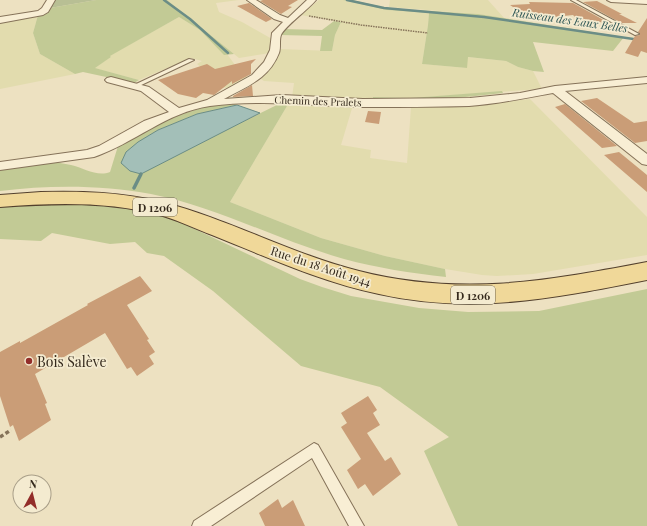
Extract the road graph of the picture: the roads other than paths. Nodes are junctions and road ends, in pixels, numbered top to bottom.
1 (51, 0) edge
2 (250, 0) edge
3 (312, 0) edge
4 (573, 0) edge
5 (611, 0) edge
6 (647, 2) edge
7 (293, 18) junction
8 (0, 20) edge
9 (637, 34) dead end
10 (192, 60) dead end
11 (111, 80) dead end
12 (647, 80) edge
13 (135, 86) junction
14 (555, 89) junction
15 (208, 103) junction
16 (177, 112) junction
17 (647, 161) edge
18 (0, 166) edge
19 (0, 200) edge
20 (647, 271) edge
21 (199, 526) edge
22 (357, 526) edge

1 - 8 street
2 - 7 street
3 - 7 street
4 - 9 lane
5 - 6 street
7 - 15 street
10 - 13 lane
11 - 13 street
12 - 14 street, Chemin des Pralets
13 - 16 street
14 - 15 street, Chemin des Pralets
14 - 17 street
15 - 16 street, Chemin des Pralets
16 - 18 street, Chemin des Pralets
19 - 20 main road, Rue du 18 Août 1944 / D 1206
21 - 22 lane

